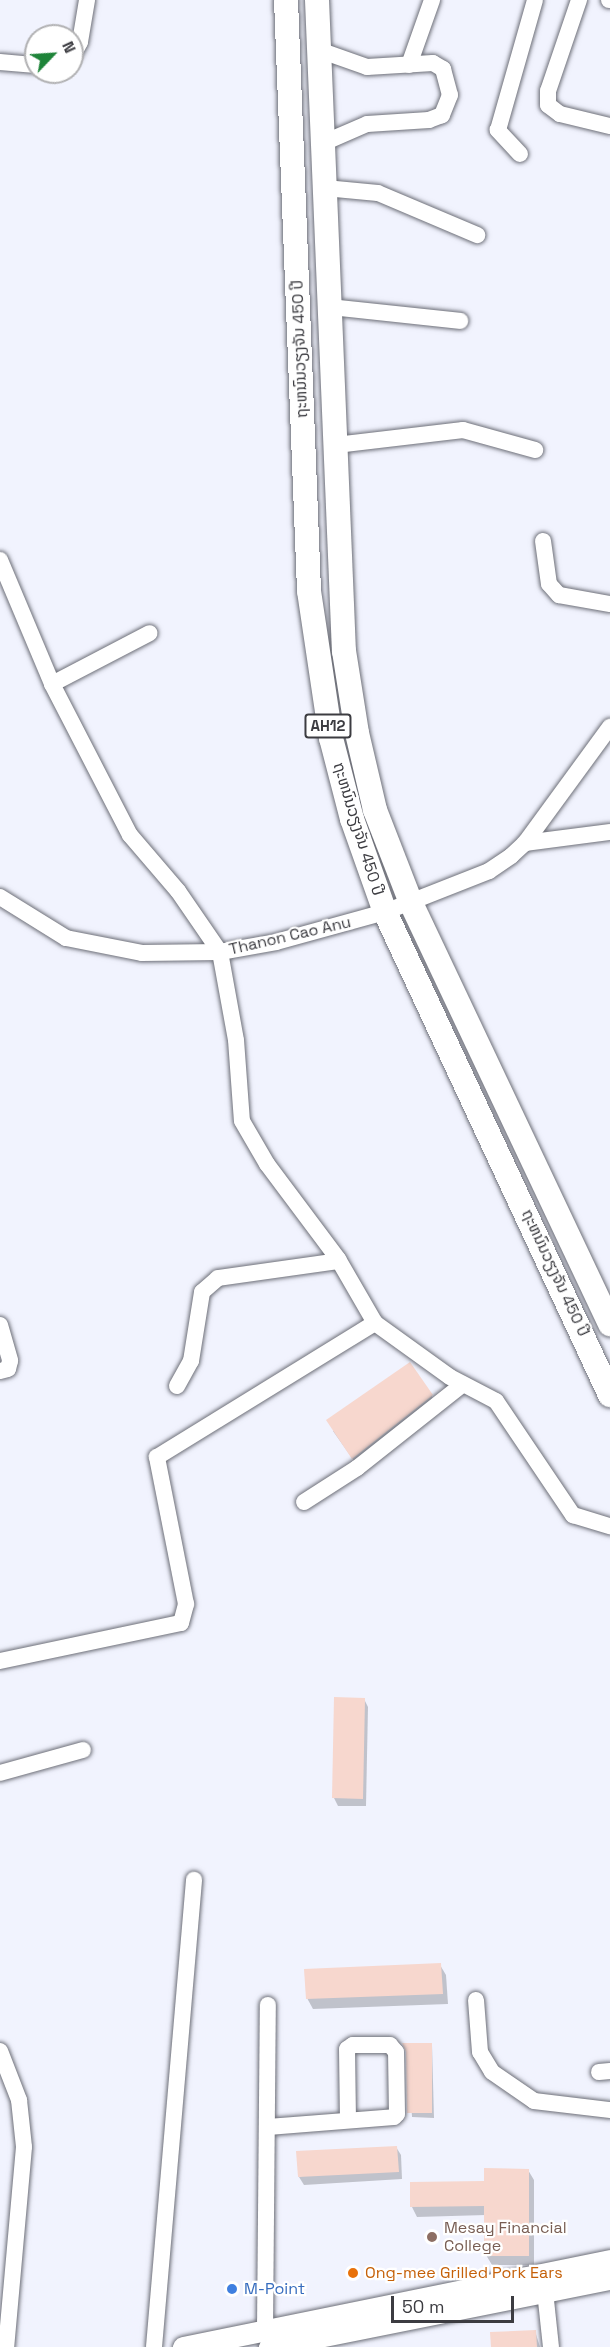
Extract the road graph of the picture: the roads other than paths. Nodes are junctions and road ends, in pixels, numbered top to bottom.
1 (87, 0) edge
2 (286, 0) edge
3 (317, 0) edge
4 (432, 0) edge
5 (535, 0) edge
6 (579, 0) edge
7 (83, 24) edge
8 (319, 50) junction
9 (0, 62) edge
10 (24, 64) edge
11 (409, 65) junction
12 (610, 126) edge
13 (323, 143) junction
14 (520, 154) dead end
15 (325, 188) junction
16 (477, 235) dead end
17 (330, 307) junction
18 (460, 321) dead end
19 (336, 445) junction
20 (535, 450) dead end
21 (543, 541) dead end
22 (0, 560) edge
23 (610, 604) edge
24 (150, 633) dead end
25 (51, 684) junction
26 (610, 726) edge
27 (610, 832) edge
28 (525, 843) junction
29 (0, 897) edge
30 (411, 903) junction
31 (385, 912) junction
32 (220, 952) junction
33 (339, 1261) junction
34 (375, 1323) junction
35 (610, 1324) edge
36 (0, 1325) edge
37 (0, 1371) edge
38 (463, 1384) junction
39 (177, 1386) dead end
40 (610, 1395) edge
41 (304, 1502) dead end
42 (610, 1526) edge
43 (0, 1661) edge
44 (83, 1750) dead end
45 (0, 1773) edge
46 (194, 1880) dead end
47 (476, 2000) dead end
48 (268, 2005) dead end
49 (0, 2051) edge
50 (610, 2110) edge
51 (348, 2120) junction
52 (268, 2127) junction
53 (610, 2260) edge
54 (610, 2279) edge
55 (545, 2291) junction
56 (267, 2338) edge
57 (349, 2339) edge
58 (6, 2347) edge
59 (154, 2347) edge
60 (183, 2347) edge
61 (551, 2347) edge

1 - 7 street
2 - 31 highway, ຖະຫນົນວຽງຈັນ 450 ປີ / AH12
3 - 8 highway, ຖະຫນົນວຽງຈັນ 450 ປີ / AH12
4 - 11 street
5 - 14 street
6 - 12 street
8 - 11 street
8 - 13 highway, ຖະຫນົນວຽງຈັນ 450 ປີ / AH12
9 - 10 street
11 - 13 street
13 - 15 highway, ຖະຫນົນວຽງຈັນ 450 ປີ / AH12
15 - 16 street
15 - 17 highway, ຖະຫນົນວຽງຈັນ 450 ປີ / AH12
17 - 18 street
17 - 19 highway, ຖະຫນົນວຽງຈັນ 450 ປີ / AH12
19 - 20 street
19 - 30 highway, ຖະຫນົນວຽງຈັນ 450 ປີ / AH12
21 - 23 street
22 - 25 street
24 - 25 street
25 - 32 street
26 - 28 street
27 - 28 street
28 - 30 street, Thanon Cao Anu
29 - 32 street, Thanon Cao Anu
30 - 31 street, Thanon Cao Anu
30 - 35 highway, ຖະຫນົນວຽງຈັນ 450 ປີ / AH12
31 - 32 street, Thanon Cao Anu
31 - 40 highway, ຖະຫນົນວຽງຈັນ 450 ປີ / AH12
32 - 33 street
33 - 34 street
33 - 39 street
34 - 38 street
34 - 43 street
36 - 37 street
38 - 41 street
38 - 42 street
44 - 45 street
46 - 59 street
47 - 50 street
48 - 52 street
49 - 58 street
51 - 51 street
51 - 52 street
52 - 56 street
53 - 56 main road
54 - 55 main road
55 - 57 main road
55 - 61 street
56 - 57 main road
56 - 60 main road

